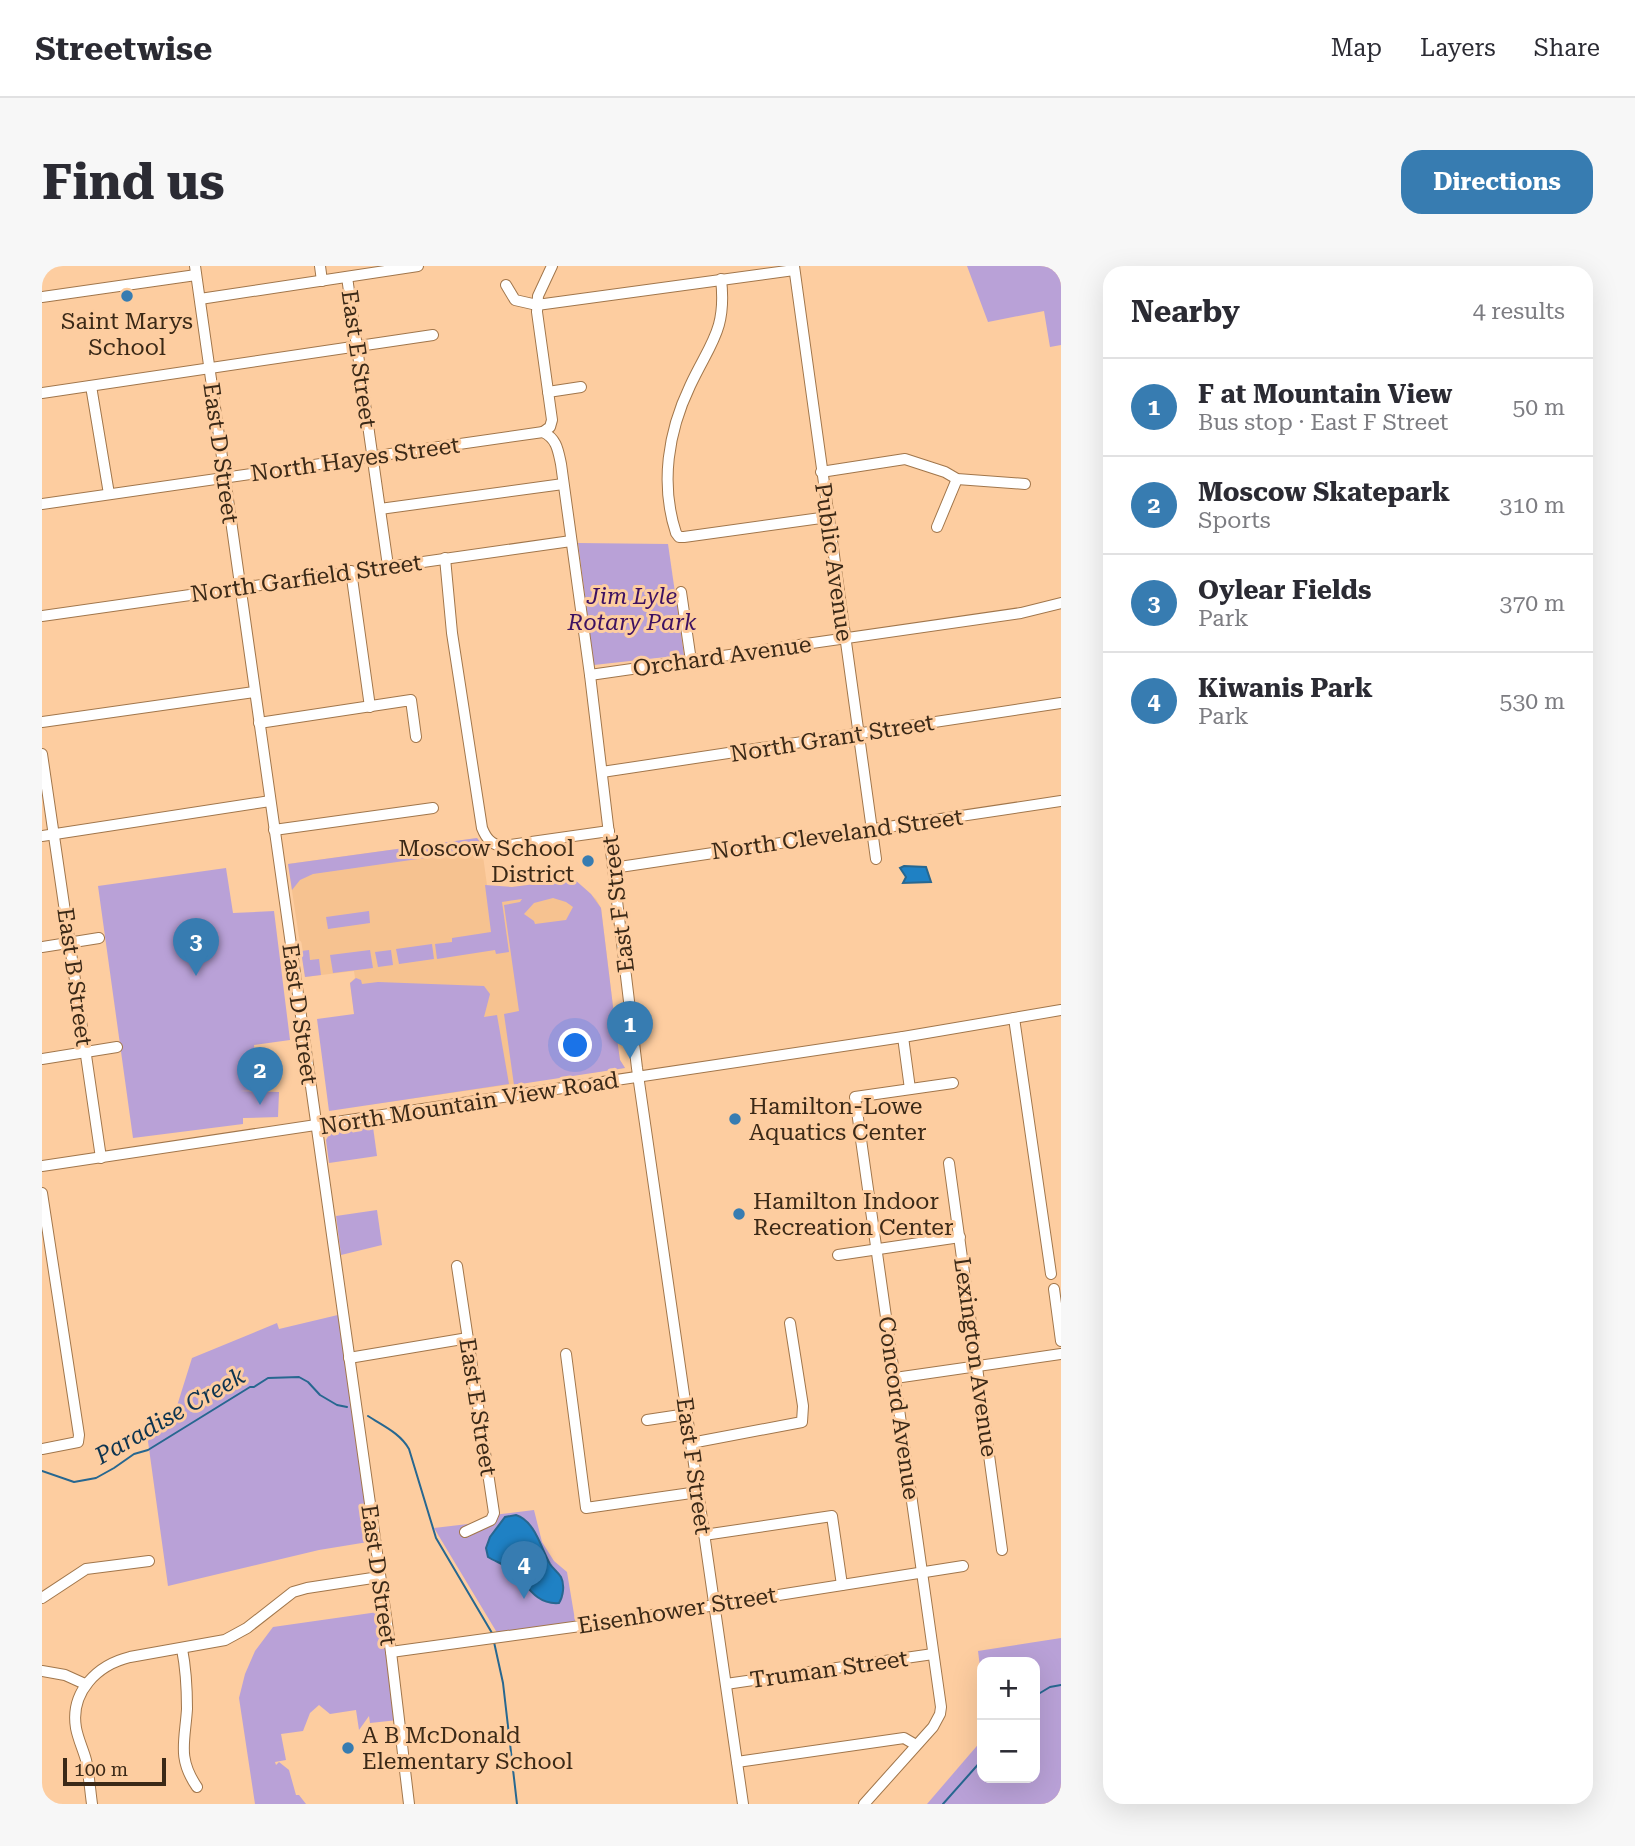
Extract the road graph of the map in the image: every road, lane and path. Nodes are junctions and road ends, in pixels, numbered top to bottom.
1 (320, 266) edge
2 (418, 266) edge
3 (552, 266) edge
4 (794, 268) edge
5 (195, 270) edge
6 (347, 277) junction
7 (721, 279) junction
8 (322, 281) junction
9 (506, 285) dead end
10 (42, 297) edge
11 (200, 299) junction
12 (537, 304) junction
13 (432, 335) dead end
14 (358, 346) junction
15 (209, 368) junction
16 (92, 386) junction
17 (581, 387) dead end
18 (42, 393) edge
19 (548, 393) junction
20 (543, 432) junction
21 (372, 456) junction
22 (821, 472) junction
23 (225, 478) junction
24 (957, 479) junction
25 (563, 484) junction
26 (1025, 484) dead end
27 (109, 494) junction
28 (42, 504) edge
29 (380, 509) junction
30 (828, 517) junction
31 (937, 527) dead end
32 (571, 541) junction
33 (445, 558) junction
34 (388, 566) junction
35 (351, 571) junction
36 (240, 586) junction
37 (681, 592) dead end
38 (1061, 603) edge
39 (42, 617) edge
40 (845, 638) junction
41 (691, 661) junction
42 (590, 675) junction
43 (254, 692) junction
44 (1061, 704) edge
45 (370, 707) junction
46 (42, 722) edge
47 (258, 723) junction
48 (859, 734) junction
49 (416, 737) dead end
50 (42, 754) edge
51 (602, 772) junction
52 (270, 801) junction
53 (1061, 801) edge
54 (433, 808) dead end
55 (872, 829) junction
56 (274, 830) junction
57 (609, 831) junction
58 (54, 834) junction
59 (42, 835) edge
60 (876, 859) dead end
61 (613, 868) junction
62 (99, 938) dead end
63 (70, 942) junction
64 (42, 947) edge
65 (1061, 1010) edge
66 (1014, 1018) junction
67 (903, 1037) junction
68 (117, 1047) dead end
69 (86, 1052) junction
70 (42, 1059) edge
71 (639, 1077) junction
72 (953, 1083) dead end
73 (911, 1089) junction
74 (316, 1126) junction
75 (101, 1158) junction
76 (949, 1163) dead end
77 (42, 1166) edge
78 (42, 1193) edge
79 (960, 1237) junction
80 (877, 1250) junction
81 (838, 1255) dead end
82 (457, 1266) dead end
83 (1051, 1274) dead end
84 (1054, 1289) dead end
85 (790, 1322) dead end
86 (468, 1338) junction
87 (1061, 1341) edge
88 (566, 1354) dead end
89 (1061, 1354) edge
90 (349, 1358) junction
91 (976, 1365) junction
92 (895, 1378) junction
93 (687, 1414) junction
94 (648, 1420) dead end
95 (691, 1443) junction
96 (42, 1449) edge
97 (698, 1492) junction
98 (465, 1532) dead end
99 (704, 1535) junction
100 (1002, 1550) dead end
101 (149, 1562) dead end
102 (963, 1566) dead end
103 (922, 1572) junction
104 (379, 1577) junction
105 (842, 1585) junction
106 (42, 1598) edge
107 (714, 1605) junction
108 (183, 1649) junction
109 (391, 1652) junction
110 (933, 1654) junction
111 (42, 1671) edge
112 (85, 1684) junction
113 (726, 1684) junction
114 (916, 1745) junction
115 (737, 1762) junction
116 (197, 1787) dead end
117 (92, 1804) edge
118 (409, 1804) edge
119 (743, 1804) edge
120 (864, 1804) edge

1 - 8 street, East E Street
2 - 6 street
3 - 12 street
4 - 7 street
4 - 22 street, Public Avenue
5 - 10 street
5 - 11 street, East D Street
6 - 8 street
6 - 14 street, East E Street
7 - 12 street
7 - 30 street
8 - 11 street
9 - 12 street
11 - 15 street, East D Street
12 - 19 street
13 - 14 street
14 - 15 street
14 - 21 street, East E Street
15 - 16 street
15 - 23 street, East D Street
16 - 18 street
16 - 27 street
17 - 19 street
19 - 20 street
20 - 21 street, North Hayes Street
20 - 25 street, East F Street
21 - 23 street, North Hayes Street
21 - 29 street, East E Street
22 - 24 street
22 - 30 street, Public Avenue
23 - 27 street, North Hayes Street
23 - 36 street, East D Street
24 - 26 street
24 - 31 street
25 - 29 street
25 - 32 street, East F Street
27 - 28 street, North Hayes Street
29 - 34 street, East E Street
30 - 40 street, Public Avenue
32 - 33 street, North Garfield Street
32 - 42 street, East F Street
33 - 34 street, North Garfield Street
33 - 57 street
34 - 35 street, North Garfield Street
35 - 36 street, North Garfield Street
35 - 45 street
36 - 39 street, North Garfield Street
36 - 43 street, East D Street
37 - 41 street
38 - 40 street, Orchard Avenue
40 - 41 street, Orchard Avenue
40 - 48 street, Public Avenue
41 - 42 street, Orchard Avenue
42 - 51 street, East F Street
43 - 46 street
43 - 47 street, East D Street
44 - 48 street, North Grant Street
45 - 47 street
45 - 49 street
47 - 52 street, East D Street
48 - 51 street, North Grant Street
48 - 55 street, Public Avenue
50 - 58 street, East B Street
51 - 57 street, East F Street
52 - 56 street, East D Street
52 - 58 street
53 - 55 street, North Cleveland Street
54 - 56 street
55 - 60 street, Public Avenue
55 - 61 street, North Cleveland Street
56 - 74 street, East D Street
57 - 61 street, East F Street
58 - 59 street
58 - 63 street, East B Street
61 - 71 street, East F Street
62 - 63 street
63 - 64 street
63 - 69 street, East B Street
65 - 66 street, North Mountain View Road
66 - 67 street, North Mountain View Road
66 - 83 street
67 - 71 street, North Mountain View Road
67 - 73 street
68 - 69 street
69 - 70 street
69 - 75 street, East B Street
71 - 74 street, North Mountain View Road
71 - 93 street, East F Street
72 - 73 street
73 - 80 street, Concord Avenue
74 - 75 street, North Mountain View Road
74 - 90 street, East D Street
75 - 77 street, North Mountain View Road
76 - 79 street, Lexington Avenue
78 - 96 street
79 - 80 street
79 - 91 street, Lexington Avenue
80 - 81 street
80 - 92 street, Concord Avenue
82 - 86 street, East E Street
84 - 87 street
85 - 95 street
86 - 90 street
86 - 98 street, East E Street
88 - 97 street
89 - 91 street
90 - 104 street, East D Street
91 - 92 street
91 - 100 street, Lexington Avenue
92 - 103 street, Concord Avenue
93 - 94 street
93 - 95 street, East F Street
95 - 97 street, East F Street
97 - 99 street, East F Street
99 - 105 street
99 - 107 street, East F Street
101 - 106 street
102 - 103 street, Eisenhower Street
103 - 105 street, Eisenhower Street
103 - 110 street, Concord Avenue
104 - 108 street
104 - 109 street, East D Street
105 - 107 street, Eisenhower Street
107 - 109 street, Eisenhower Street
107 - 113 street, East F Street
108 - 112 street
108 - 116 street
109 - 118 street, East D Street
110 - 113 street, Truman Street
110 - 114 street, Concord Avenue
111 - 112 street
112 - 117 street
113 - 115 street, East F Street
114 - 115 street
114 - 120 street
115 - 119 street, East F Street

